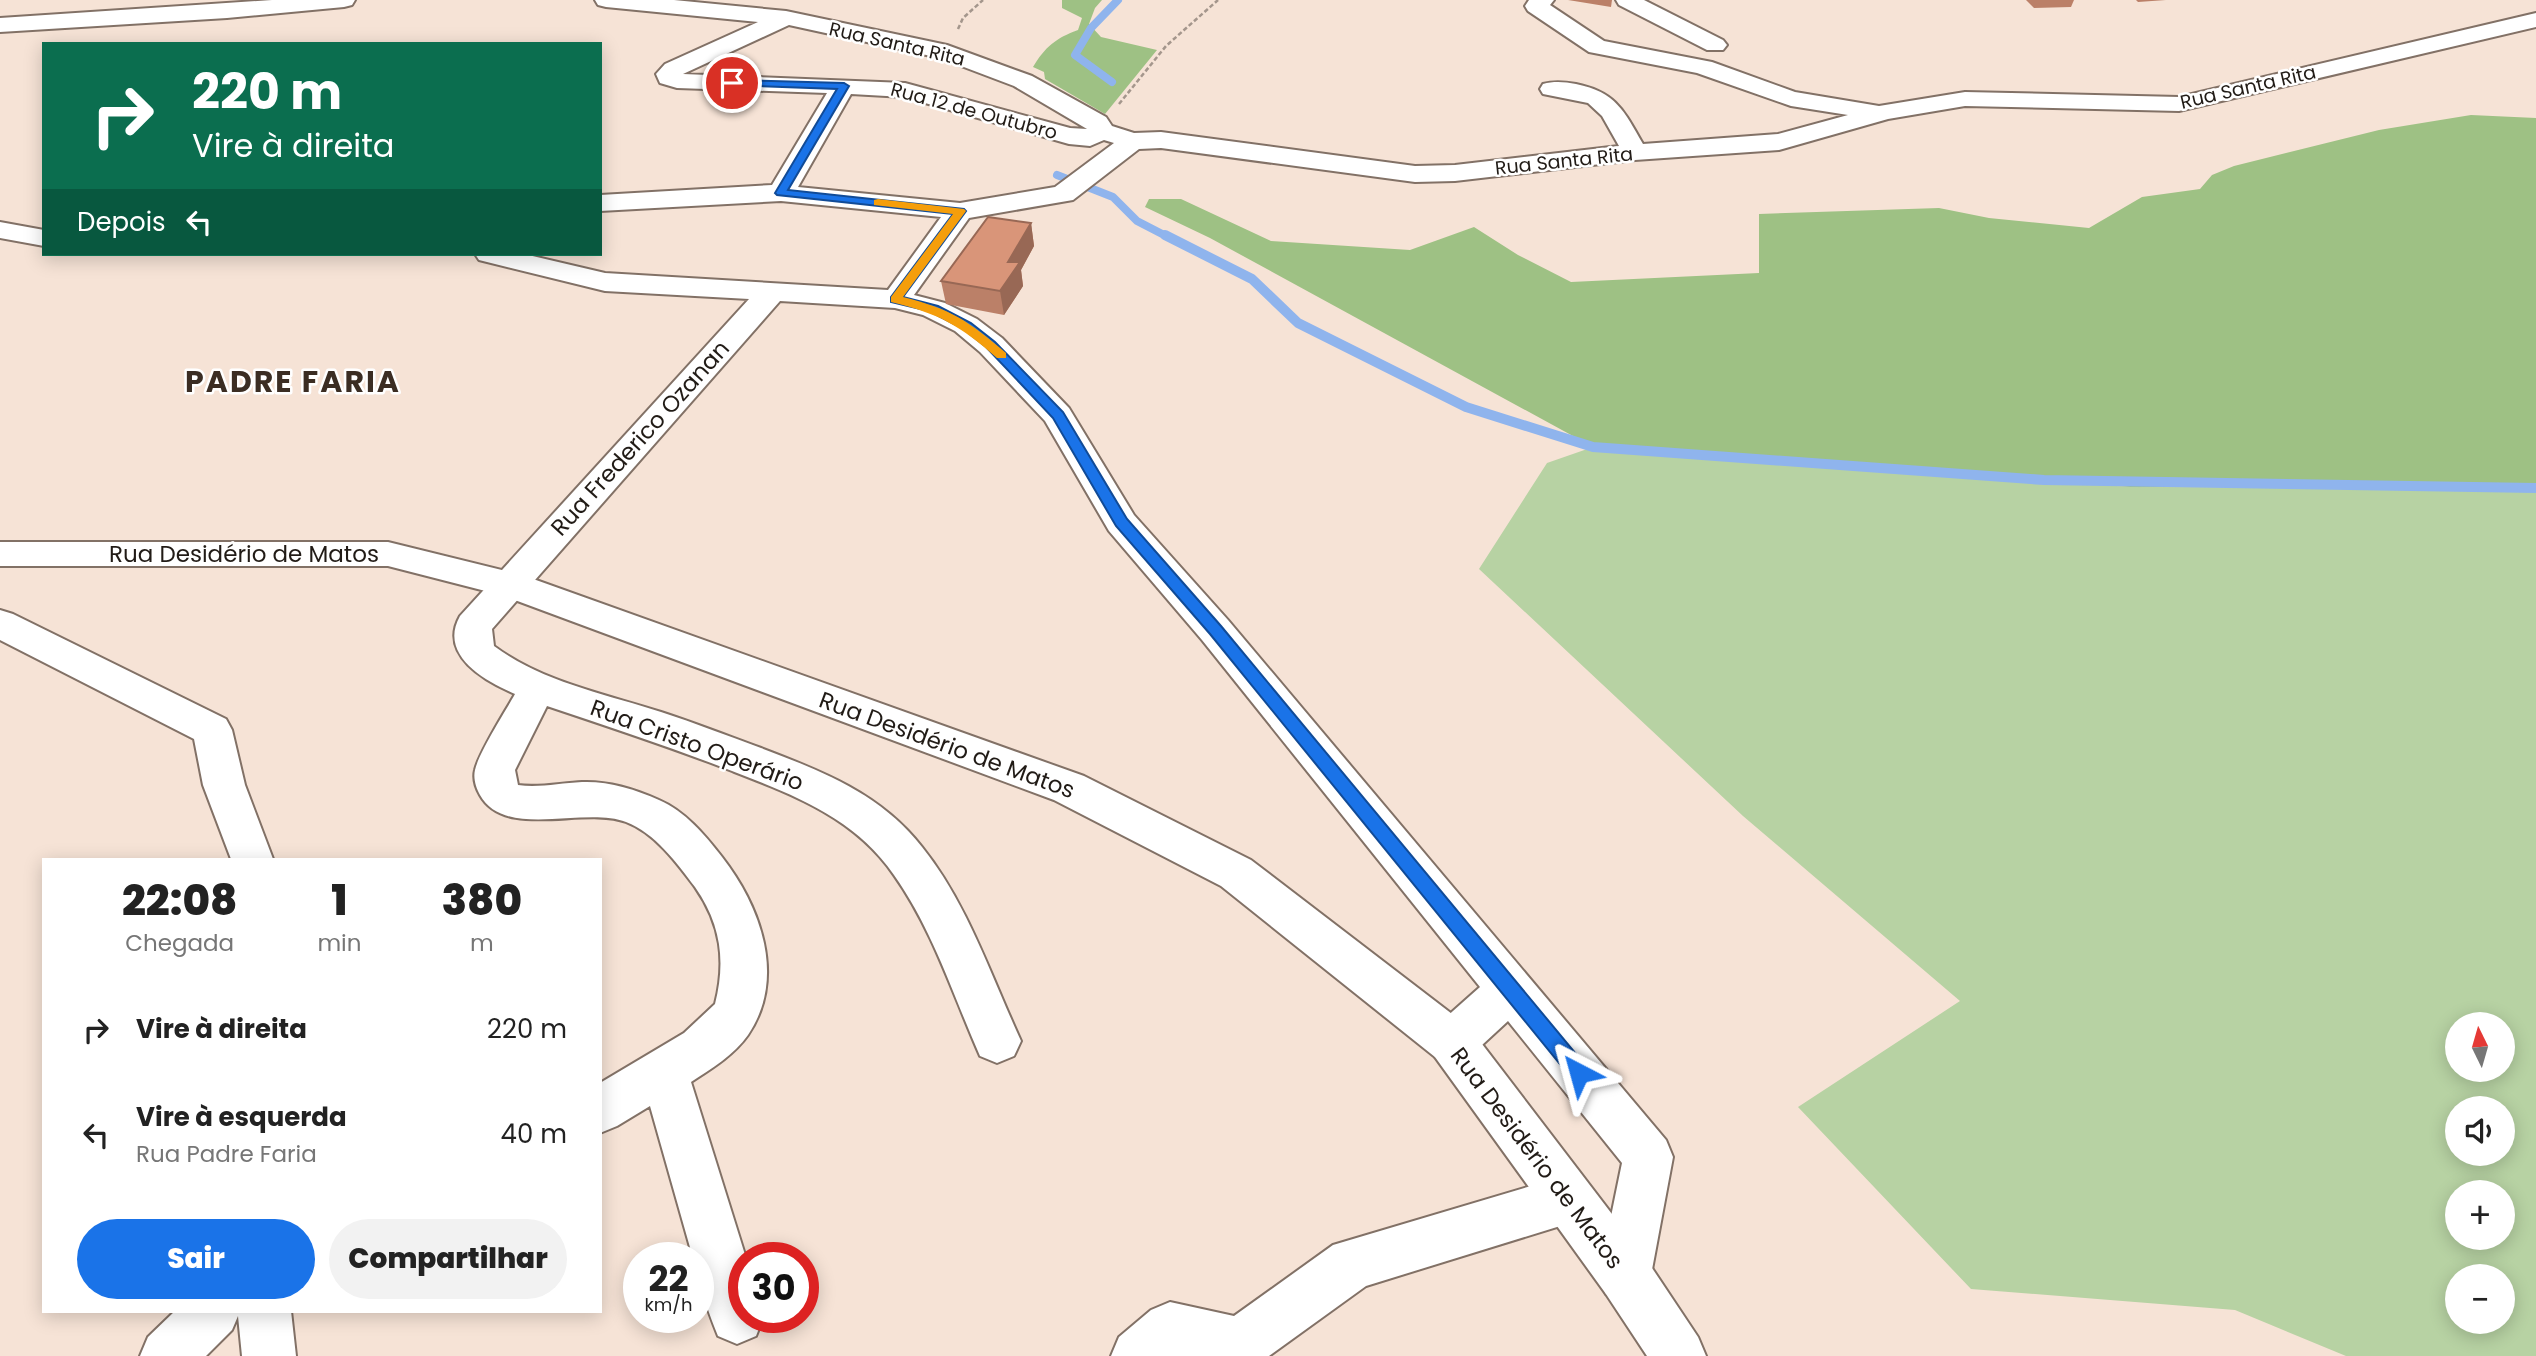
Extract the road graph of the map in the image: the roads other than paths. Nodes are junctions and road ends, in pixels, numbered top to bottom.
1 (344, 0) edge
2 (606, 0) edge
3 (1543, 0) edge
4 (1627, 0) edge
5 (786, 18) junction
6 (2536, 20) edge
7 (0, 25) edge
8 (1714, 45) dead end
9 (844, 86) junction
10 (1552, 89) dead end
11 (1885, 112) junction
12 (1101, 131) junction
13 (1132, 141) junction
14 (1635, 152) junction
15 (780, 193) junction
16 (602, 203) edge
17 (960, 211) junction
18 (0, 230) edge
19 (42, 238) edge
20 (497, 256) edge
21 (772, 292) junction
22 (896, 299) junction
23 (0, 554) edge
24 (509, 584) junction
25 (0, 624) edge
26 (538, 686) junction
27 (252, 858) edge
28 (1511, 988) junction
29 (997, 1041) dead end
30 (1452, 1042) junction
31 (663, 1070) junction
32 (602, 1109) edge
33 (1568, 1200) junction
34 (1625, 1275) junction
35 (728, 1287) edge
36 (211, 1313) edge
37 (264, 1313) edge
38 (167, 1356) edge
39 (269, 1356) edge
40 (1138, 1356) edge
41 (1679, 1356) edge

1 - 7 street
2 - 5 street, Rua Santa Rita
3 - 11 street
4 - 8 street
5 - 9 street, Rua 12 de Outubro
5 - 12 street, Rua Santa Rita
6 - 11 street, Rua Santa Rita
9 - 12 street, Rua 12 de Outubro
9 - 15 street
10 - 14 street
11 - 14 street, Rua Santa Rita
12 - 13 street, Rua Santa Rita
13 - 14 street, Rua Santa Rita
13 - 17 street
15 - 16 street
15 - 17 street
17 - 22 street
18 - 19 street
20 - 21 street
21 - 22 street
21 - 24 street, Rua Frederico Ozanan
22 - 28 street
23 - 24 street, Rua Desidério de Matos
24 - 26 street, Rua Cristo Operário
24 - 30 street, Rua Desidério de Matos
25 - 27 street
26 - 29 street, Rua Cristo Operário
26 - 31 street
28 - 30 street
28 - 34 street
30 - 33 street, Rua Desidério de Matos
31 - 32 street
31 - 35 street
33 - 34 street, Rua Desidério de Matos
33 - 40 street
34 - 41 street, Rua Desidério de Matos
36 - 38 street
37 - 39 street

